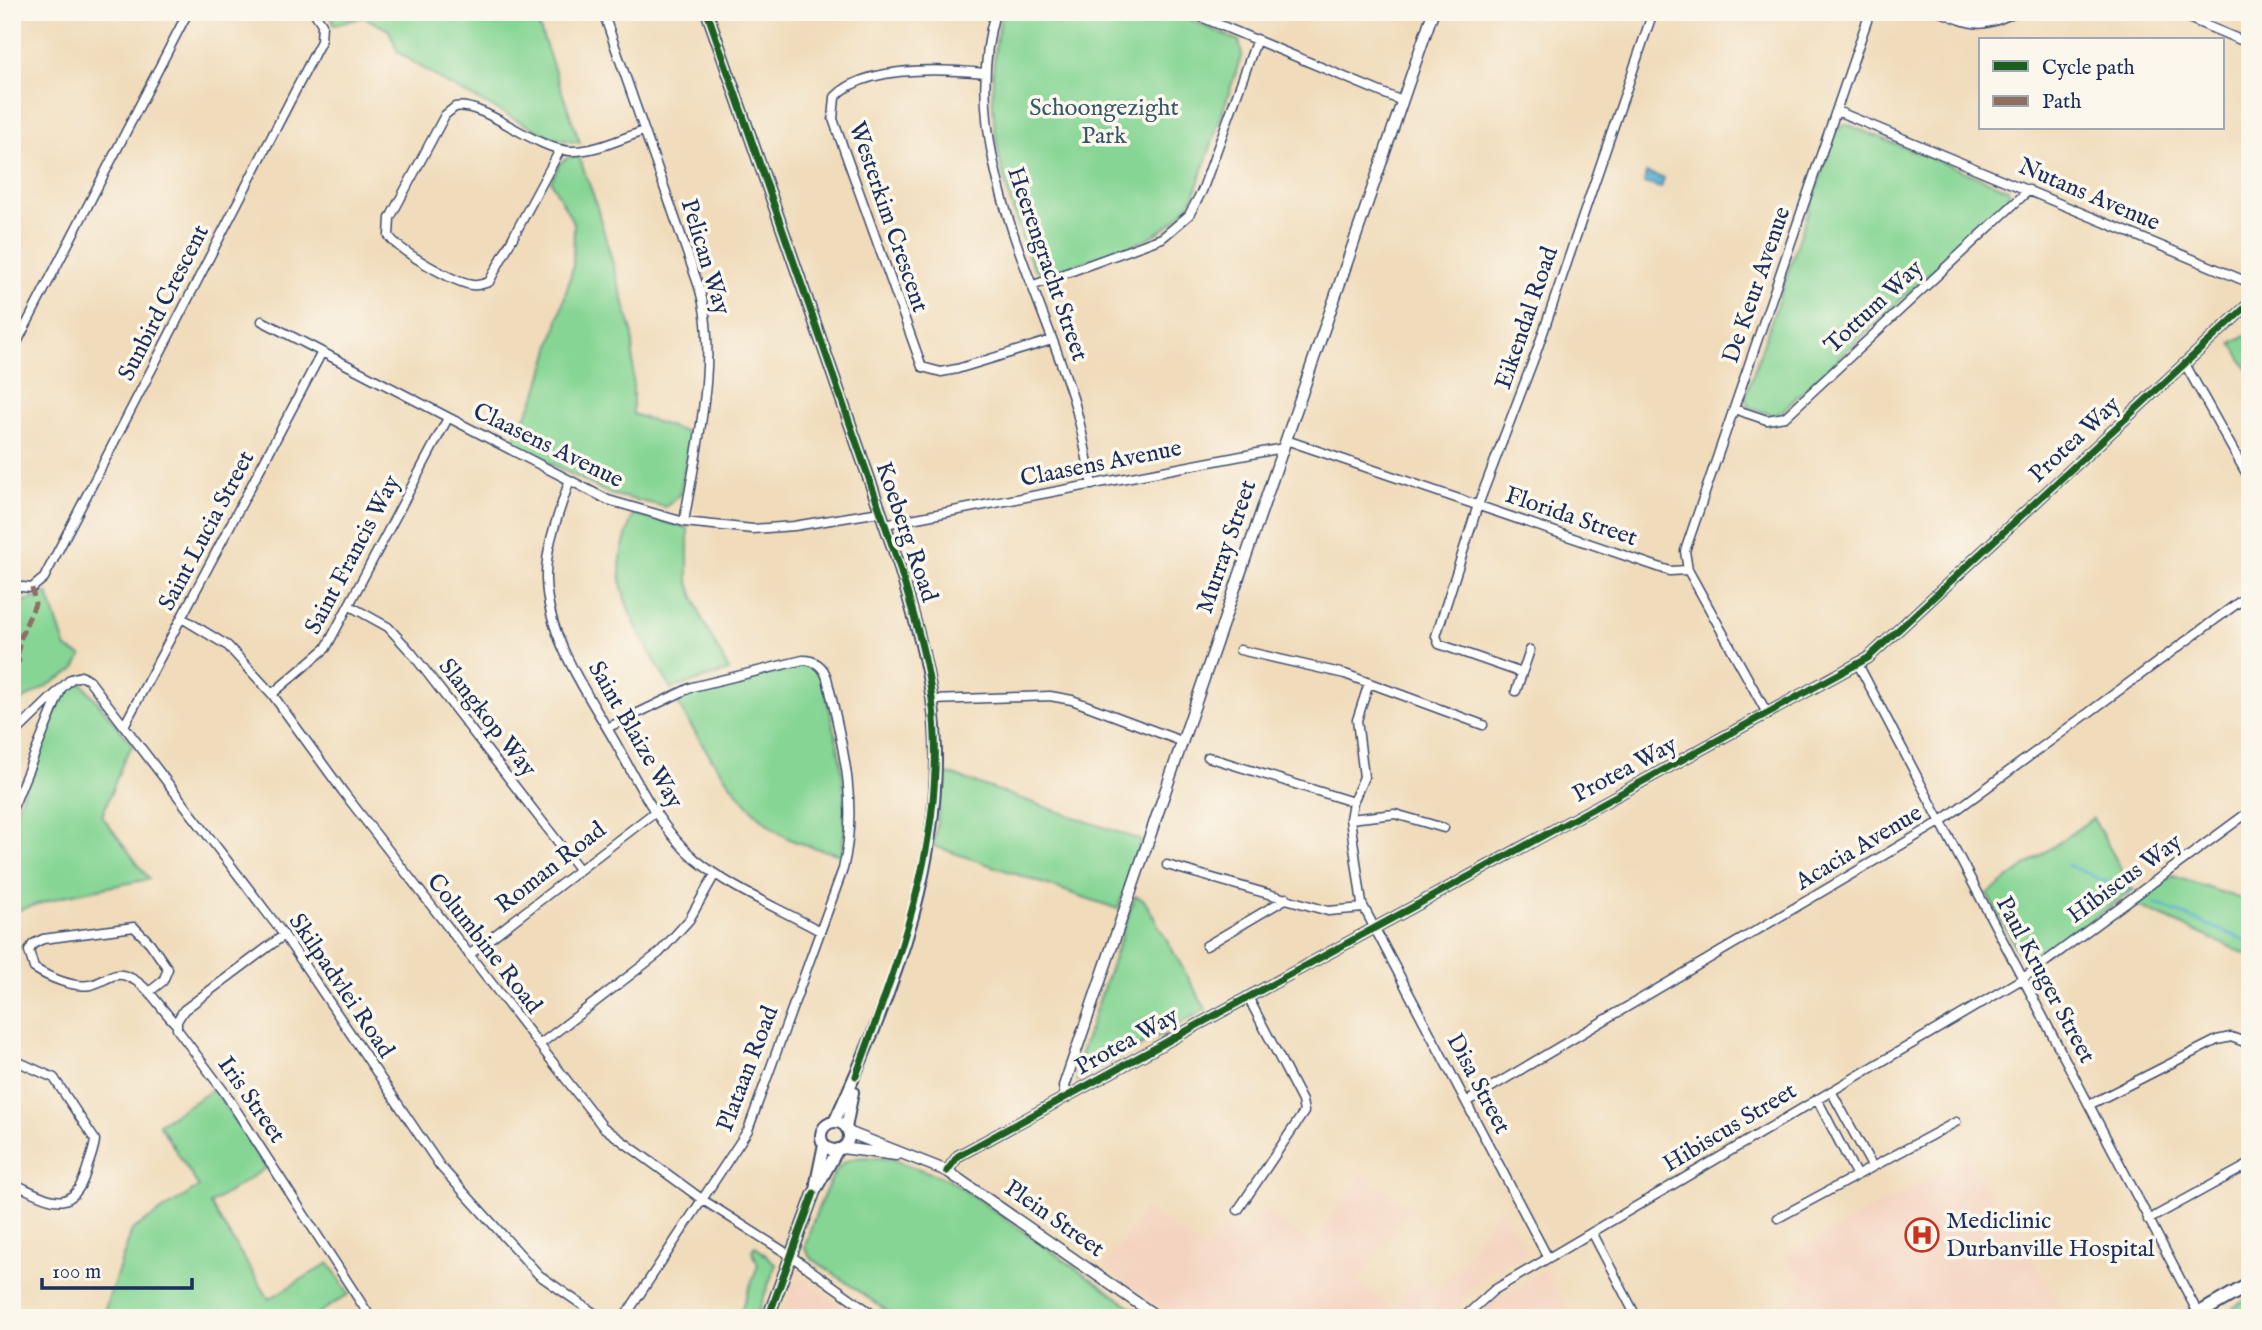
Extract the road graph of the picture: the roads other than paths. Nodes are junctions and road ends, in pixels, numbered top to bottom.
1 (188, 12) edge
2 (314, 12) edge
3 (603, 12) edge
4 (707, 12) edge
5 (995, 12) edge
6 (1189, 12) edge
7 (1433, 12) edge
8 (1653, 12) edge
9 (1870, 12) edge
10 (1941, 12) edge
11 (2015, 12) edge
12 (2174, 12) edge
13 (1257, 39) junction
14 (2250, 44) edge
15 (985, 73) junction
16 (1402, 101) junction
17 (1837, 111) junction
18 (644, 131) junction
19 (560, 150) junction
20 (2029, 190) junction
21 (2250, 283) edge
22 (1034, 285) junction
23 (2250, 303) edge
24 (262, 321) dead end
25 (12, 327) edge
26 (22, 332) junction
27 (1052, 340) junction
28 (12, 352) edge
29 (322, 352) junction
30 (2185, 364) junction
31 (1734, 410) junction
32 (448, 418) junction
33 (1285, 444) junction
34 (2250, 480) edge
35 (569, 482) junction
36 (1092, 485) junction
37 (1478, 505) junction
38 (880, 512) junction
39 (684, 522) junction
40 (885, 524) junction
41 (1688, 570) junction
42 (12, 586) edge
43 (2250, 594) edge
44 (350, 606) junction
45 (183, 618) junction
46 (1240, 650) dead end
47 (1530, 650) dead end
48 (1858, 664) junction
49 (1521, 674) junction
50 (1369, 683) junction
51 (62, 686) junction
52 (1516, 691) dead end
53 (272, 694) junction
54 (932, 700) junction
55 (1768, 715) junction
56 (1483, 725) dead end
57 (124, 726) junction
58 (607, 728) junction
59 (12, 736) edge
60 (1181, 741) junction
61 (1208, 757) dead end
62 (1353, 802) junction
63 (12, 810) edge
64 (656, 811) junction
65 (2250, 811) edge
66 (1350, 819) junction
67 (1940, 822) junction
68 (1444, 828) dead end
69 (1167, 864) dead end
70 (579, 869) junction
71 (715, 874) junction
72 (1287, 898) junction
73 (1364, 908) junction
74 (1375, 928) junction
75 (820, 930) junction
76 (284, 935) junction
77 (1206, 946) dead end
78 (469, 955) junction
79 (2022, 979) junction
80 (149, 992) junction
81 (1248, 997) junction
82 (176, 1024) junction
83 (2250, 1044) edge
84 (539, 1045) junction
85 (12, 1059) edge
86 (856, 1076) junction
87 (1831, 1091) junction
88 (1066, 1097) junction
89 (1816, 1099) junction
90 (1466, 1102) junction
91 (2089, 1105) junction
92 (834, 1122) junction
93 (1956, 1122) dead end
94 (847, 1130) junction
95 (824, 1144) junction
96 (840, 1148) junction
97 (921, 1159) junction
98 (2250, 1164) edge
99 (1872, 1166) junction
100 (947, 1171) junction
101 (1856, 1174) junction
102 (12, 1183) edge
103 (814, 1193) junction
104 (703, 1200) junction
105 (1238, 1210) dead end
106 (1778, 1218) dead end
107 (2148, 1220) junction
108 (1592, 1232) junction
109 (791, 1256) junction
110 (1548, 1258) junction
111 (2250, 1284) edge
112 (12, 1316) edge
113 (2197, 1316) edge
114 (18, 1318) edge
115 (371, 1318) edge
116 (601, 1318) edge
117 (624, 1318) edge
118 (768, 1318) edge
119 (878, 1318) edge
120 (1159, 1318) edge
121 (1463, 1318) edge
122 (1637, 1318) edge

1 - 26 street
2 - 42 street, Sunbird Crescent
3 - 18 street, Pelican Way
4 - 38 main road, Koeberg Road
5 - 15 street, Heerengracht Street
6 - 13 street
7 - 16 street, Murray Street
8 - 37 street, Eikendal Road
9 - 17 street, De Keur Avenue
10 - 11 street
12 - 14 street
13 - 16 street
13 - 22 street
15 - 22 street, Heerengracht Street
15 - 27 street, Westerkim Crescent
16 - 33 street, Murray Street
17 - 20 street, Nutans Avenue
17 - 31 street, De Keur Avenue
18 - 19 street
18 - 39 street, Pelican Way
19 - 19 street
20 - 21 street, Nutans Avenue
20 - 31 street, Tottum Way
22 - 27 street, Heerengracht Street
23 - 30 street, Protea Way
24 - 29 street, Claasens Avenue
25 - 26 street
26 - 28 street
27 - 36 street, Heerengracht Street
29 - 32 street, Claasens Avenue
29 - 45 street, Saint Lucia Street
30 - 34 street
30 - 48 street, Protea Way
31 - 41 street, De Keur Avenue
32 - 35 street, Claasens Avenue
32 - 44 street, Saint Francis Way
33 - 36 street, Claasens Avenue
33 - 37 street, Florida Street
33 - 60 street, Murray Street
35 - 39 street, Claasens Avenue
35 - 58 street, Saint Blaize Way
36 - 40 street, Claasens Avenue
37 - 41 street, Florida Street
37 - 49 street, Eikendal Road
38 - 39 street, Claasens Avenue
38 - 40 main road, Koeberg Road
40 - 54 main road, Koeberg Road
41 - 55 street
43 - 67 street, Acacia Avenue
44 - 53 street, Saint Francis Way
44 - 70 street, Slangkop Way
45 - 53 street, Columbine Road
45 - 57 street, Saint Lucia Street
46 - 50 street
47 - 49 street
48 - 55 street, Protea Way
48 - 67 street, Paul Kruger Street
49 - 52 street
50 - 56 street
50 - 62 street, Disa Street
51 - 57 street, Skilpadvlei Road
51 - 59 street
51 - 63 street
53 - 78 street, Columbine Road
54 - 60 street
54 - 86 main road, Koeberg Road
55 - 74 street, Protea Way
57 - 76 street, Skilpadvlei Road
58 - 64 street, Saint Blaize Way
58 - 75 street, Plataan Road
60 - 88 street, Murray Street
61 - 62 street
62 - 66 street, Disa Street
64 - 70 street, Roman Road
64 - 71 street, Saint Blaize Way
65 - 79 street, Hibiscus Way
66 - 68 street
66 - 73 street, Disa Street
67 - 79 street, Paul Kruger Street
67 - 90 street, Acacia Avenue
69 - 72 street
70 - 78 street, Roman Road
71 - 75 street, Saint Blaize Way
71 - 84 street
72 - 73 street
72 - 77 street
73 - 74 street, Disa Street
74 - 81 street, Protea Way
74 - 90 street, Disa Street
75 - 104 street, Plataan Road
76 - 82 street
76 - 116 street, Skilpadvlei Road
78 - 84 street, Columbine Road
79 - 87 street, Hibiscus Street
79 - 91 street, Paul Kruger Street
80 - 80 street
80 - 82 street, Iris Street
81 - 88 street, Protea Way
81 - 105 street
82 - 115 street, Iris Street
83 - 91 street
84 - 104 street, Columbine Road
85 - 102 street
86 - 92 main road, Koeberg Road
86 - 94 main road, Koeberg Road
87 - 89 street, Hibiscus Street
87 - 99 street
88 - 100 street, Protea Way
89 - 101 street
89 - 108 street, Hibiscus Street
90 - 110 street, Disa Street
91 - 107 street, Paul Kruger Street
92 - 94 main road
92 - 95 main road
93 - 99 street
94 - 96 main road
94 - 97 street, Plein Street
95 - 96 main road
95 - 103 main road
96 - 97 street, Plein Street
96 - 103 main road
97 - 100 street, Plein Street
98 - 107 street
99 - 101 street
100 - 120 street, Plein Street
101 - 106 street
103 - 109 main road
104 - 109 street, Columbine Road
104 - 117 street, Plataan Road
107 - 113 street, Paul Kruger Street
108 - 110 street, Hibiscus Street
108 - 122 street
109 - 118 main road
109 - 119 street, Columbine Road
110 - 121 street, Hibiscus Street
111 - 113 main road
112 - 114 street

